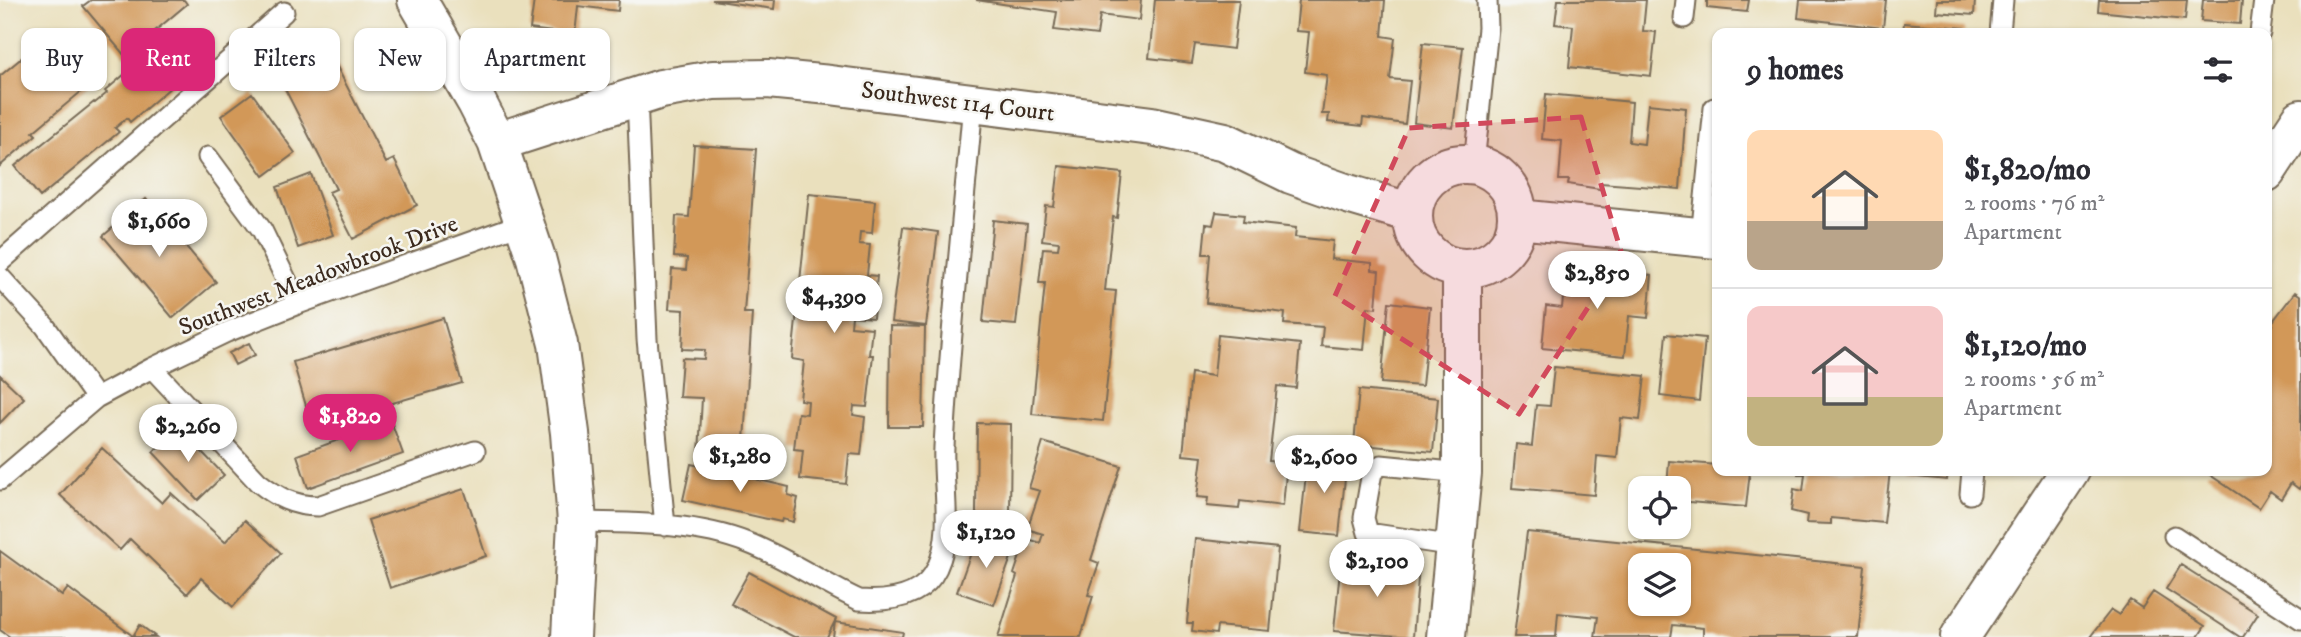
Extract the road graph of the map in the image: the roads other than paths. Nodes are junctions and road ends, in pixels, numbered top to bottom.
1 (417, 0) edge
2 (1487, 0) edge
3 (2003, 0) edge
4 (2264, 0) edge
5 (284, 12) dead end
6 (2000, 28) edge
7 (2261, 28) edge
8 (637, 96) junction
9 (973, 103) junction
10 (2301, 119) edge
11 (497, 142) junction
12 (208, 157) dead end
13 (1712, 160) edge
14 (2272, 163) edge
15 (1474, 164) junction
16 (1412, 213) junction
17 (1518, 219) junction
18 (523, 223) junction
19 (1709, 238) edge
20 (0, 262) edge
21 (1462, 269) junction
22 (0, 277) edge
23 (298, 304) junction
24 (152, 368) junction
25 (96, 398) junction
26 (475, 451) dead end
27 (1462, 472) junction
28 (1972, 476) edge
29 (2067, 476) edge
30 (0, 480) edge
31 (1970, 494) dead end
32 (577, 522) junction
33 (665, 526) junction
34 (2174, 536) dead end
35 (1455, 546) junction
36 (2301, 619) edge
37 (571, 637) edge
38 (1446, 637) edge
39 (1960, 637) edge

1 - 11 street
2 - 15 lane
3 - 6 lane
4 - 7 lane
5 - 20 lane
8 - 9 street, Southwest 114 Court
8 - 11 street, Southwest 114 Court
8 - 33 lane
9 - 16 street, Southwest 114 Court
9 - 33 lane
10 - 14 street
11 - 18 street
12 - 23 lane
13 - 19 lane
15 - 16 street
15 - 17 street
16 - 21 street
17 - 19 street
17 - 21 street
18 - 23 lane, Southwest Meadowbrook Drive
18 - 32 street
21 - 27 street
22 - 25 lane
23 - 24 lane, Southwest Meadowbrook Drive
24 - 25 lane, Southwest Meadowbrook Drive
24 - 26 lane
25 - 30 lane, Southwest Meadowbrook Drive
27 - 35 street
27 - 35 lane
28 - 31 lane
29 - 39 street
32 - 33 lane
32 - 37 street
34 - 36 lane
35 - 38 street

